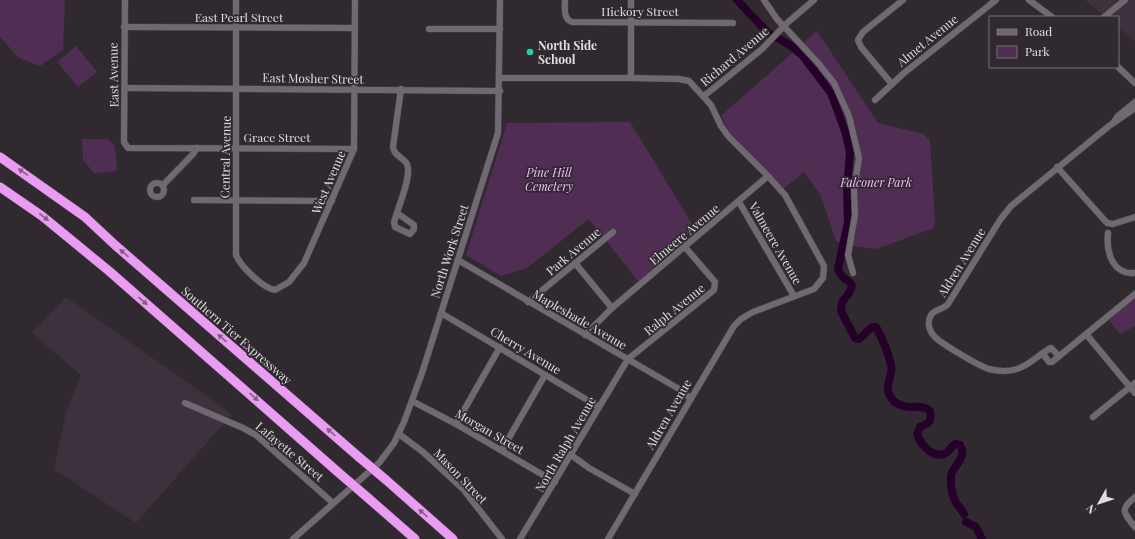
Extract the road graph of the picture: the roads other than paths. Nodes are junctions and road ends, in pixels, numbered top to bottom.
1 (125, 0) edge
2 (236, 0) edge
3 (355, 0) edge
4 (500, 0) edge
5 (565, 0) edge
6 (631, 0) edge
7 (764, 0) edge
8 (814, 0) edge
9 (903, 0) edge
10 (996, 0) edge
11 (1029, 0) edge
12 (1125, 0) edge
13 (1051, 16) edge
14 (1105, 16) edge
15 (631, 22) junction
16 (733, 23) dead end
17 (783, 26) junction
18 (124, 27) junction
19 (236, 28) junction
20 (355, 28) junction
21 (429, 29) dead end
22 (500, 29) junction
23 (1119, 68) edge
24 (500, 78) junction
25 (631, 78) junction
26 (891, 83) junction
27 (1135, 83) edge
28 (237, 87) junction
29 (126, 88) junction
30 (355, 89) junction
31 (401, 89) junction
32 (500, 91) junction
33 (704, 96) junction
34 (875, 100) dead end
35 (1135, 102) edge
36 (1135, 108) edge
37 (1114, 122) junction
38 (128, 148) joint
39 (197, 148) junction
40 (237, 148) junction
41 (354, 149) junction
42 (0, 157) edge
43 (1057, 167) junction
44 (768, 176) junction
45 (162, 185) dead end
46 (0, 187) edge
47 (194, 200) dead end
48 (236, 201) junction
49 (332, 201) junction
50 (739, 202) junction
51 (397, 213) dead end
52 (1135, 217) edge
53 (613, 232) dead end
54 (1108, 233) dead end
55 (685, 247) junction
56 (458, 260) junction
57 (575, 263) junction
58 (853, 273) dead end
59 (1135, 273) edge
60 (280, 288) joint
61 (1135, 294) edge
62 (794, 296) junction
63 (528, 302) junction
64 (612, 308) junction
65 (441, 313) junction
66 (1086, 334) junction
67 (585, 335) junction
68 (500, 347) junction
69 (1043, 354) junction
70 (1060, 356) junction
71 (628, 360) junction
72 (545, 375) junction
73 (1133, 385) edge
74 (1135, 393) edge
75 (690, 398) junction
76 (412, 401) junction
77 (185, 403) dead end
78 (599, 407) junction
79 (1093, 417) dead end
80 (456, 424) junction
81 (399, 434) junction
82 (502, 450) junction
83 (571, 455) junction
84 (556, 482) junction
85 (635, 494) junction
86 (1135, 498) edge
87 (333, 503) junction
88 (1135, 527) edge
89 (293, 539) edge
90 (415, 539) edge
91 (453, 539) edge
92 (502, 539) edge
93 (520, 539) edge
94 (608, 539) edge

1 - 18 street, East Avenue
2 - 19 street, Central Avenue
3 - 20 street, West Avenue
4 - 22 street, North Work Street
5 - 15 street, Hickory Street
6 - 15 street
7 - 17 street
8 - 17 street, Richard Avenue
9 - 26 street
10 - 26 street, Almet Avenue
11 - 13 street
12 - 14 street
15 - 16 street, Hickory Street
15 - 25 street
17 - 33 street, Richard Avenue
17 - 58 street
18 - 19 street, East Pearl Street
18 - 29 street, East Avenue
19 - 20 street, East Pearl Street
19 - 28 street, Central Avenue
20 - 30 street, West Avenue
21 - 22 street
22 - 24 street, North Work Street
23 - 27 street
24 - 25 street
24 - 32 street, North Work Street
25 - 33 street
26 - 34 street, Almet Avenue
28 - 29 street, East Mosher Street
28 - 30 street, East Mosher Street
28 - 40 street, Central Avenue
29 - 38 street, East Avenue
30 - 31 street, East Mosher Street
30 - 41 street, West Avenue
31 - 32 street, East Mosher Street
31 - 51 street
32 - 56 street, North Work Street
33 - 44 street
35 - 37 street, Aldren Avenue
36 - 37 street, Aldren Avenue
37 - 43 street, Aldren Avenue
38 - 39 street, Grace Street
39 - 40 street, Grace Street
39 - 45 street
40 - 41 street, Grace Street
40 - 48 street, Central Avenue
41 - 49 street, West Avenue
91 -> 42 highway, Southern Tier Expressway, bridge
43 - 52 street
43 - 69 street, Aldren Avenue
44 - 50 street, Elmeere Avenue
44 - 62 street, Aldren Avenue
46 -> 90 highway, bridge
47 - 48 street
48 - 49 street
48 - 60 street, Central Avenue
49 - 60 street, West Avenue
50 - 55 street, Elmeere Avenue
50 - 62 street, Valmeere Avenue
53 - 57 street, Park Avenue
54 - 59 street
55 - 64 street, Elmeere Avenue
55 - 71 street, Ralph Avenue
56 - 63 street, Mapleshade Avenue
56 - 65 street, North Work Street
57 - 63 street, Park Avenue
57 - 64 street
61 - 66 street
62 - 75 street, Aldren Avenue
63 - 67 street, Mapleshade Avenue
64 - 67 street, Elmeere Avenue
65 - 68 street, Cherry Avenue
65 - 76 street, North Work Street
66 - 70 street
66 - 73 street
67 - 71 street, Mapleshade Avenue
68 - 72 street, Cherry Avenue
68 - 80 street
69 - 70 street
69 - 70 street
71 - 75 street, Mapleshade Avenue
71 - 78 street, North Ralph Avenue
72 - 78 street, Cherry Avenue
72 - 82 street
73 - 74 street
73 - 79 street
75 - 85 street, Aldren Avenue
76 - 80 street, Morgan Street
76 - 81 street, North Work Street
77 - 87 street, Lafayette Street
78 - 83 street, North Ralph Avenue
80 - 82 street, Morgan Street
81 - 87 street, North Work Street
81 - 92 street, Mason Street
82 - 84 street, Morgan Street
83 - 84 street, North Ralph Avenue
83 - 85 street
84 - 93 street, North Ralph Avenue
85 - 94 street, Aldren Avenue
86 - 88 street
87 - 89 street, North Work Street

